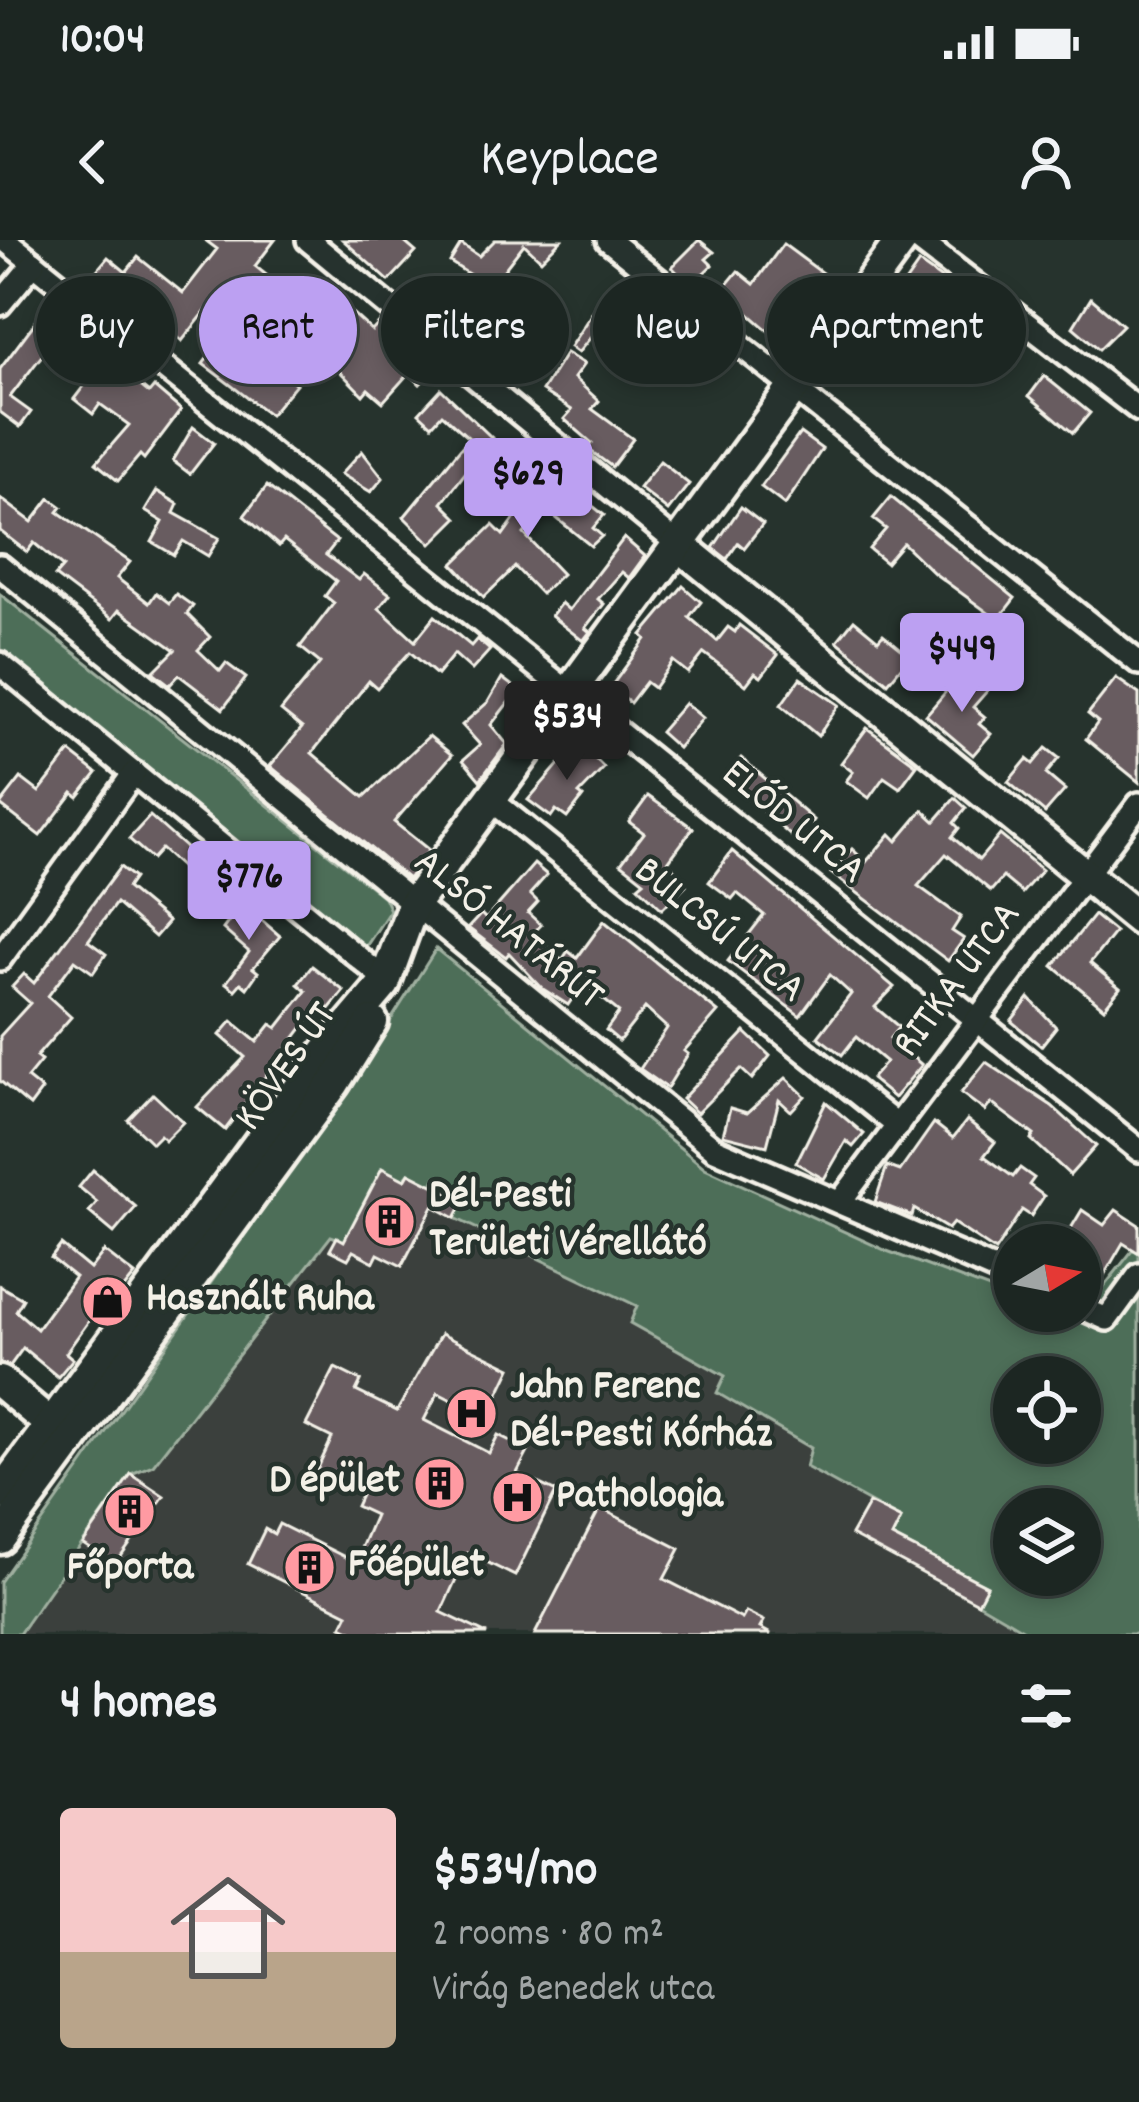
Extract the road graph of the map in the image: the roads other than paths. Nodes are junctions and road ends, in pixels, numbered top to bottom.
1 (5, 240) edge
2 (308, 240) edge
3 (608, 240) edge
4 (902, 240) edge
5 (918, 240) edge
6 (34, 263) junction
7 (0, 304) edge
8 (791, 391) junction
9 (1139, 410) edge
10 (679, 545) junction
11 (0, 566) edge
12 (1139, 663) edge
13 (0, 664) edge
14 (568, 694) junction
15 (134, 773) junction
16 (490, 799) junction
17 (1139, 804) edge
18 (1086, 875) junction
19 (413, 905) junction
20 (1139, 919) edge
21 (0, 959) edge
22 (385, 982) junction
23 (978, 1023) junction
24 (898, 1126) junction
25 (1139, 1150) edge
26 (840, 1202) junction
27 (993, 1269) edge
28 (1139, 1275) edge
29 (1101, 1316) edge
30 (0, 1382) edge
31 (62, 1434) junction
32 (0, 1494) edge
33 (0, 1538) edge

1 - 6 street, ELŐD UTCA
2 - 10 street
3 - 8 street
4 - 8 street, KÖVES ÚT
5 - 9 street
6 - 7 street
6 - 14 street, ELŐD UTCA
8 - 10 street, KÖVES ÚT
8 - 12 street
10 - 14 street, KÖVES ÚT
10 - 18 street
11 - 19 street, ALSÓ HATÁRÚT
13 - 15 street
14 - 16 street, KÖVES ÚT
14 - 23 street, ELŐD UTCA
15 - 21 street
15 - 22 street
16 - 19 street, KÖVES ÚT
16 - 24 street, BULCSÚ UTCA
17 - 18 street, RITKA UTCA
18 - 20 street
18 - 23 street, RITKA UTCA
19 - 22 street, KÖVES ÚT
19 - 26 street, ALSÓ HATÁRÚT
22 - 31 street, KÖVES ÚT
23 - 24 street, RITKA UTCA
23 - 25 street, ELŐD UTCA
24 - 26 street, RITKA UTCA
26 - 27 street, ALSÓ HATÁRÚT
28 - 29 street
30 - 31 street
31 - 32 street, KÖVES ÚT
31 - 33 street

